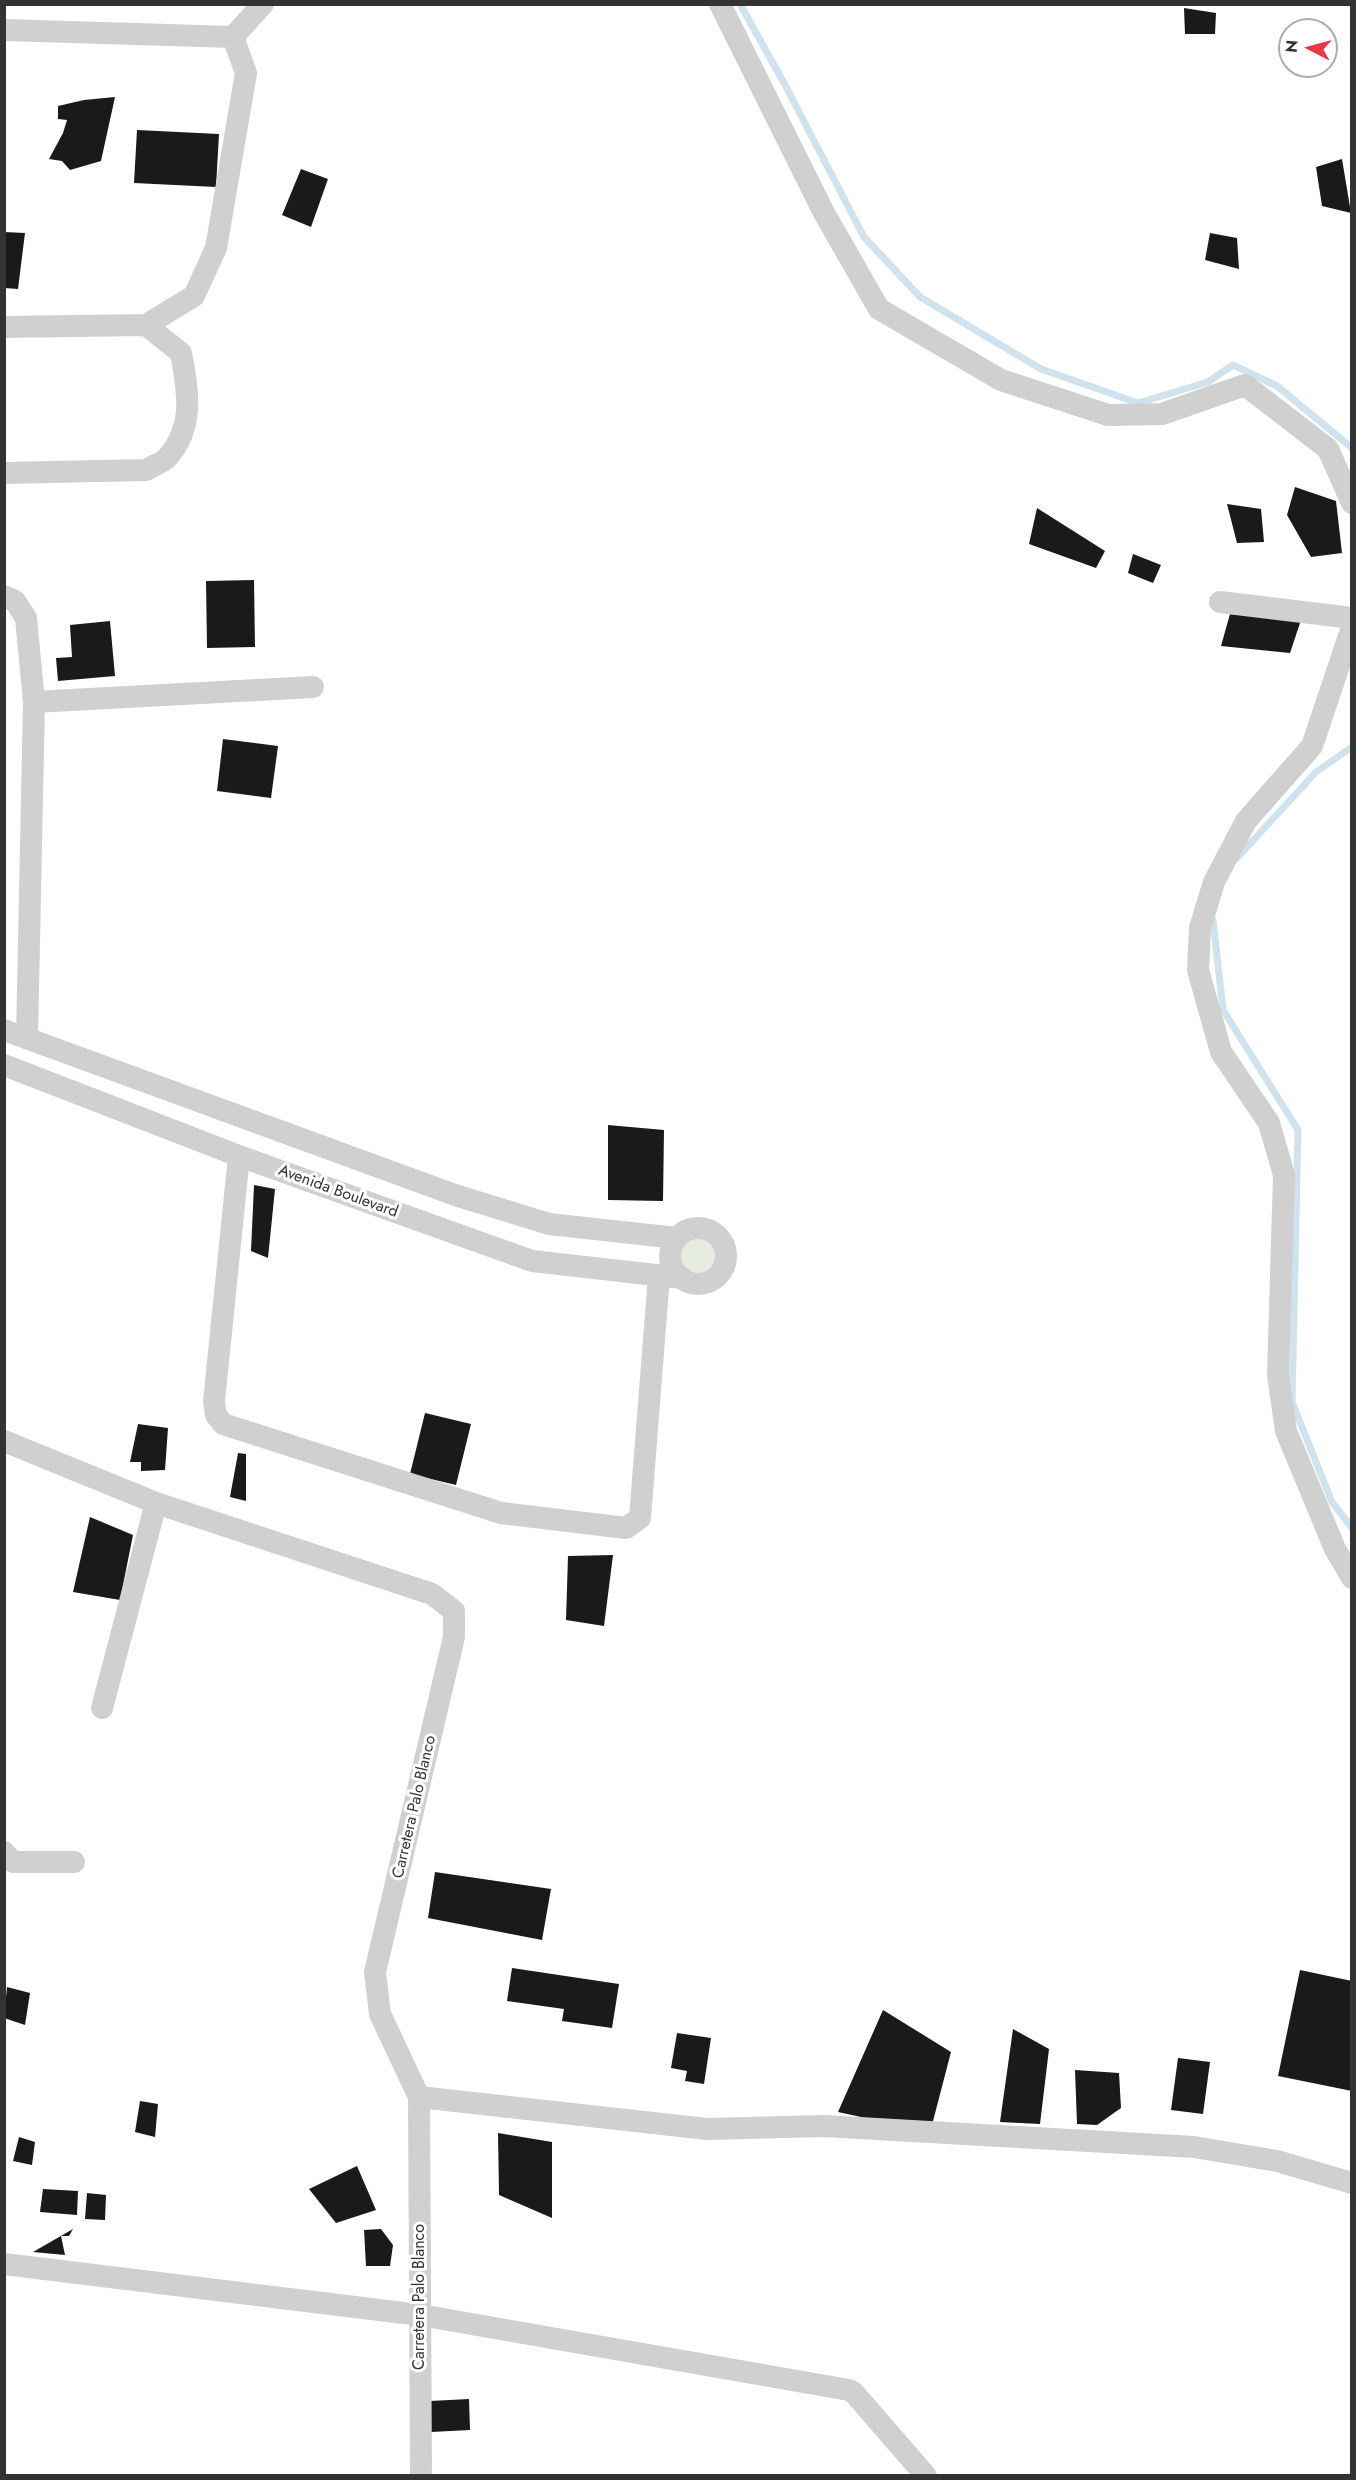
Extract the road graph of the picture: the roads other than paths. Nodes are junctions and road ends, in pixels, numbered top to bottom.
1 (263, 4) edge
2 (720, 4) edge
3 (4, 30) edge
4 (234, 37) junction
5 (146, 325) junction
6 (4, 327) edge
7 (4, 473) edge
8 (1352, 502) edge
9 (4, 596) edge
10 (1220, 602) dead end
11 (1352, 618) edge
12 (1352, 627) edge
13 (313, 687) dead end
14 (34, 702) junction
15 (4, 1030) edge
16 (27, 1038) junction
17 (4, 1065) edge
18 (239, 1156) junction
19 (677, 1238) junction
20 (659, 1276) junction
21 (682, 1278) junction
22 (4, 1441) edge
23 (156, 1503) junction
24 (1352, 1578) edge
25 (102, 1708) dead end
26 (4, 1852) edge
27 (74, 1863) dead end
28 (419, 2097) junction
29 (1352, 2183) edge
30 (4, 2264) edge
31 (420, 2315) junction
32 (421, 2475) edge
33 (926, 2475) edge

1 - 4 street
2 - 8 street
3 - 4 street
4 - 5 street
5 - 6 street
5 - 7 street
9 - 14 street
10 - 11 street
12 - 24 street
13 - 14 street
14 - 16 street
15 - 16 street
16 - 19 street
17 - 18 street, Avenida Boulevard
18 - 20 street, Avenida Boulevard
18 - 20 street
19 - 21 street
19 - 21 street
20 - 21 street, Avenida Boulevard
22 - 23 street, Carretera Palo Blanco
23 - 25 street
23 - 28 street, Carretera Palo Blanco
26 - 27 street
28 - 29 street
28 - 31 street, Carretera Palo Blanco
30 - 31 street
31 - 32 street, Carretera Palo Blanco
31 - 33 street

